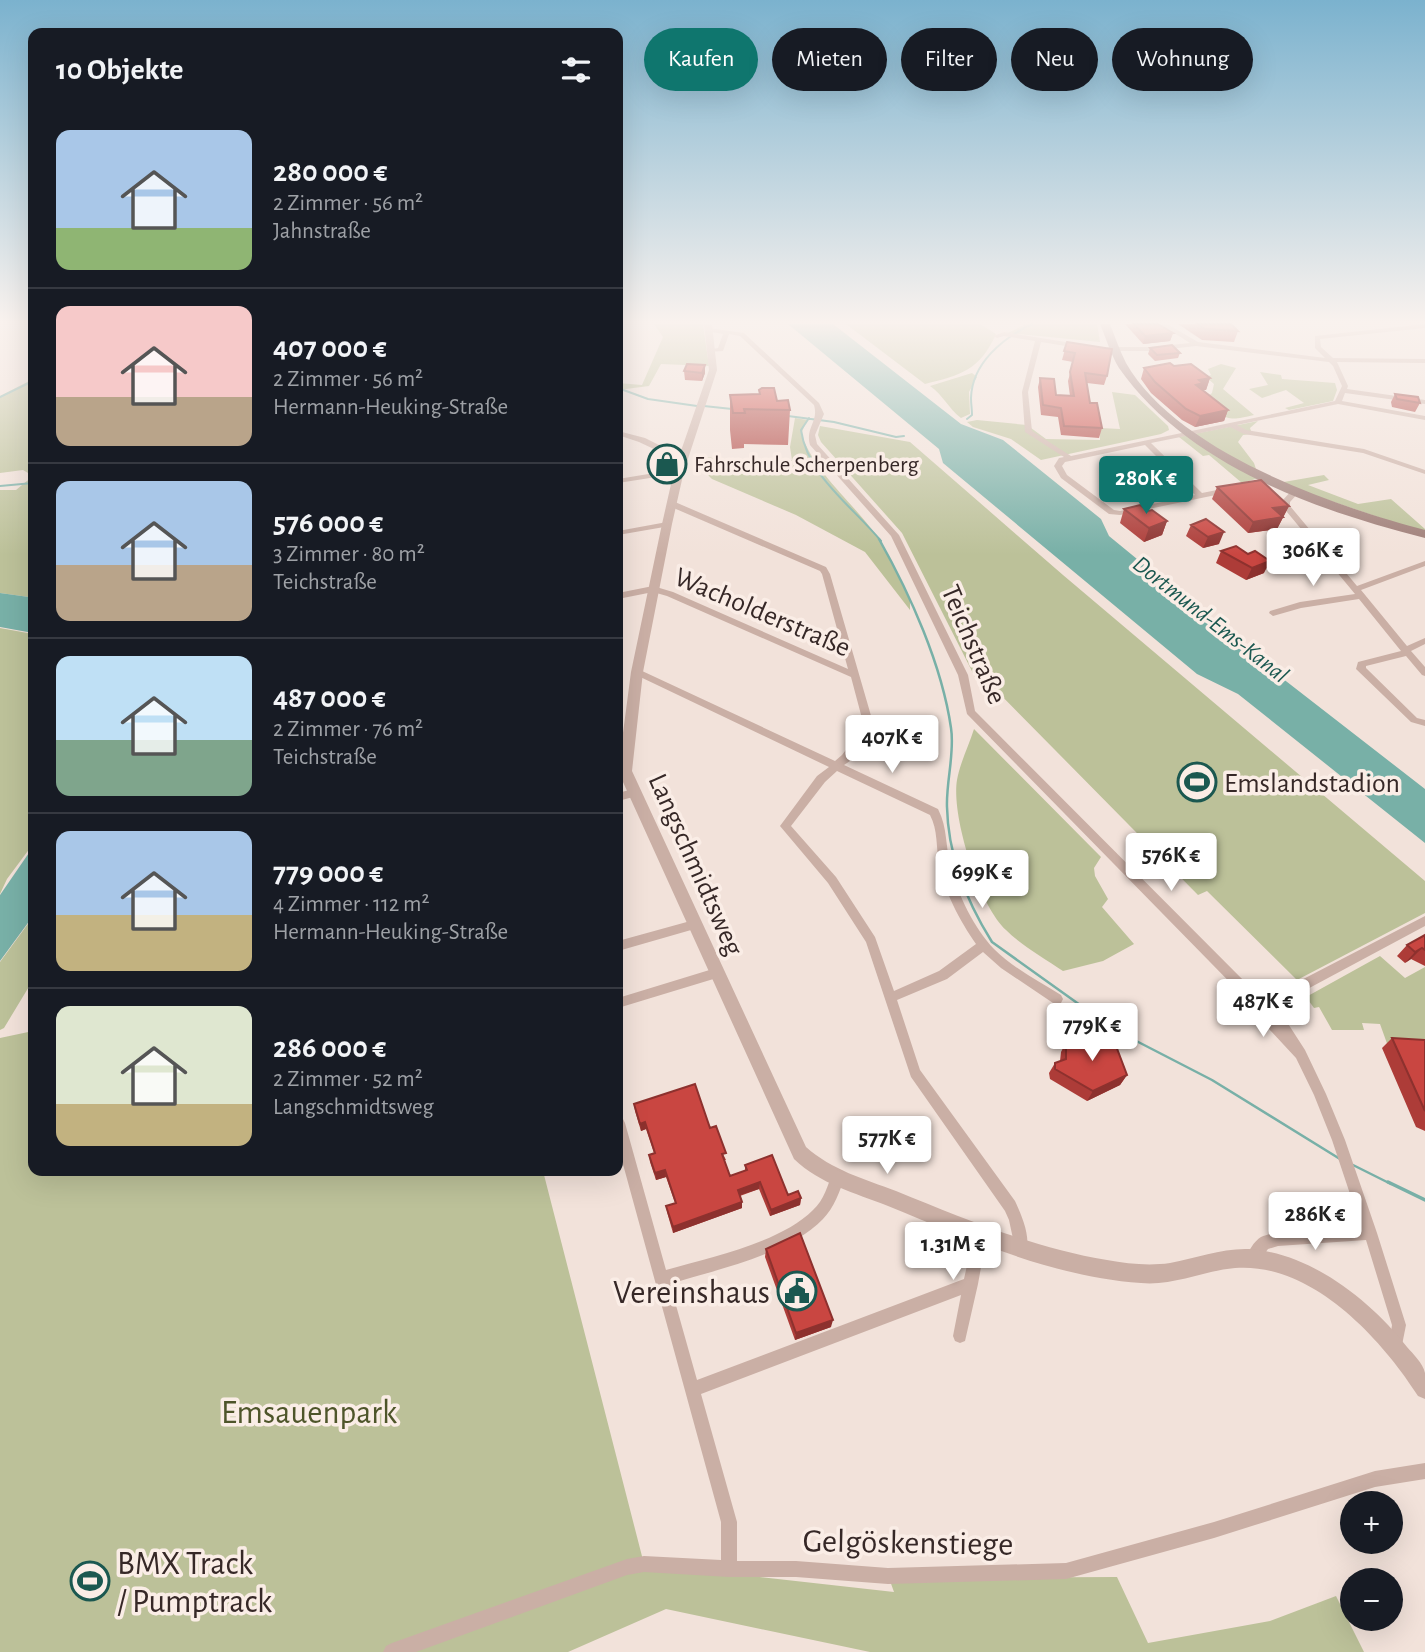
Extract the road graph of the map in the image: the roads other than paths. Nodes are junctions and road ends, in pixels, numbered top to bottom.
1 (703, 401) edge
2 (813, 401) edge
3 (1026, 401) edge
4 (1152, 401) edge
5 (1338, 402) joint
6 (1425, 418) edge
7 (1232, 425) junction
8 (1189, 433) junction
9 (623, 434) edge
10 (1146, 442) junction
11 (684, 456) junction
12 (1066, 459) junction
13 (679, 471) junction
14 (1425, 472) edge
15 (623, 480) edge
16 (1233, 489) edge
17 (1296, 491) junction
18 (1200, 495) junction
19 (672, 504) junction
20 (667, 524) junction
21 (623, 532) edge
22 (1425, 534) edge
23 (1425, 563) edge
24 (653, 589) junction
25 (1358, 593) junction
26 (623, 595) edge
27 (1273, 613) dead end
28 (1425, 641) edge
29 (1406, 651) junction
30 (637, 672) junction
31 (1425, 673) edge
32 (855, 675) junction
33 (1425, 723) edge
34 (834, 766) junction
35 (625, 795) edge
36 (1425, 921) edge
37 (694, 925) junction
38 (983, 944) junction
39 (623, 945) edge
40 (716, 973) junction
41 (892, 997) junction
42 (1057, 999) dead end
43 (623, 1001) edge
44 (1262, 1007) junction
45 (623, 1141) edge
46 (838, 1176) junction
47 (1369, 1233) junction
48 (980, 1234) junction
49 (1021, 1248) junction
50 (1252, 1259) junction
51 (661, 1279) junction
52 (971, 1284) junction
53 (960, 1336) dead end
54 (1396, 1345) junction
55 (1425, 1389) edge
56 (692, 1390) junction
57 (1425, 1471) edge
58 (729, 1569) junction
59 (392, 1652) edge

1 - 11 street, Langschmidtsweg
2 - 44 street, Teichstraße
3 - 12 street
4 - 8 main road
5 - 6 street
5 - 7 street
7 - 8 street
7 - 14 street
8 - 10 street
8 - 17 main road
9 - 11 street
10 - 12 street
10 - 18 street
11 - 13 street, Langschmidtsweg
12 - 18 street
13 - 15 street
13 - 19 street, Langschmidtsweg
16 - 18 street
17 - 22 main road
17 - 25 street
19 - 20 street, Langschmidtsweg
19 - 32 street
20 - 21 street
20 - 24 street, Langschmidtsweg
23 - 25 street
24 - 26 street
24 - 30 street, Langschmidtsweg
24 - 32 street, Wacholderstraße
25 - 27 street
25 - 29 street
28 - 29 street
29 - 31 street
29 - 33 street
30 - 34 street
30 - 35 street, Langschmidtsweg
32 - 34 street
34 - 38 street
34 - 41 street
35 - 37 street, Langschmidtsweg
36 - 44 street
37 - 39 street
37 - 40 street, Langschmidtsweg
38 - 41 street
38 - 42 street
40 - 43 street
40 - 46 street, Langschmidtsweg
41 - 49 street
44 - 47 street, Teichstraße
45 - 51 street
46 - 48 street, Langschmidtsweg
46 - 51 street
47 - 50 street
47 - 54 street, Teichstraße
48 - 49 street, Langschmidtsweg
48 - 52 street
49 - 50 street, Langschmidtsweg
50 - 54 street, Langschmidtsweg
51 - 56 street
52 - 53 street
52 - 56 street
54 - 55 street, Langschmidtsweg
56 - 58 street
57 - 58 street, Gelgöskenstiege
58 - 59 street, Gelgöskenstiege

